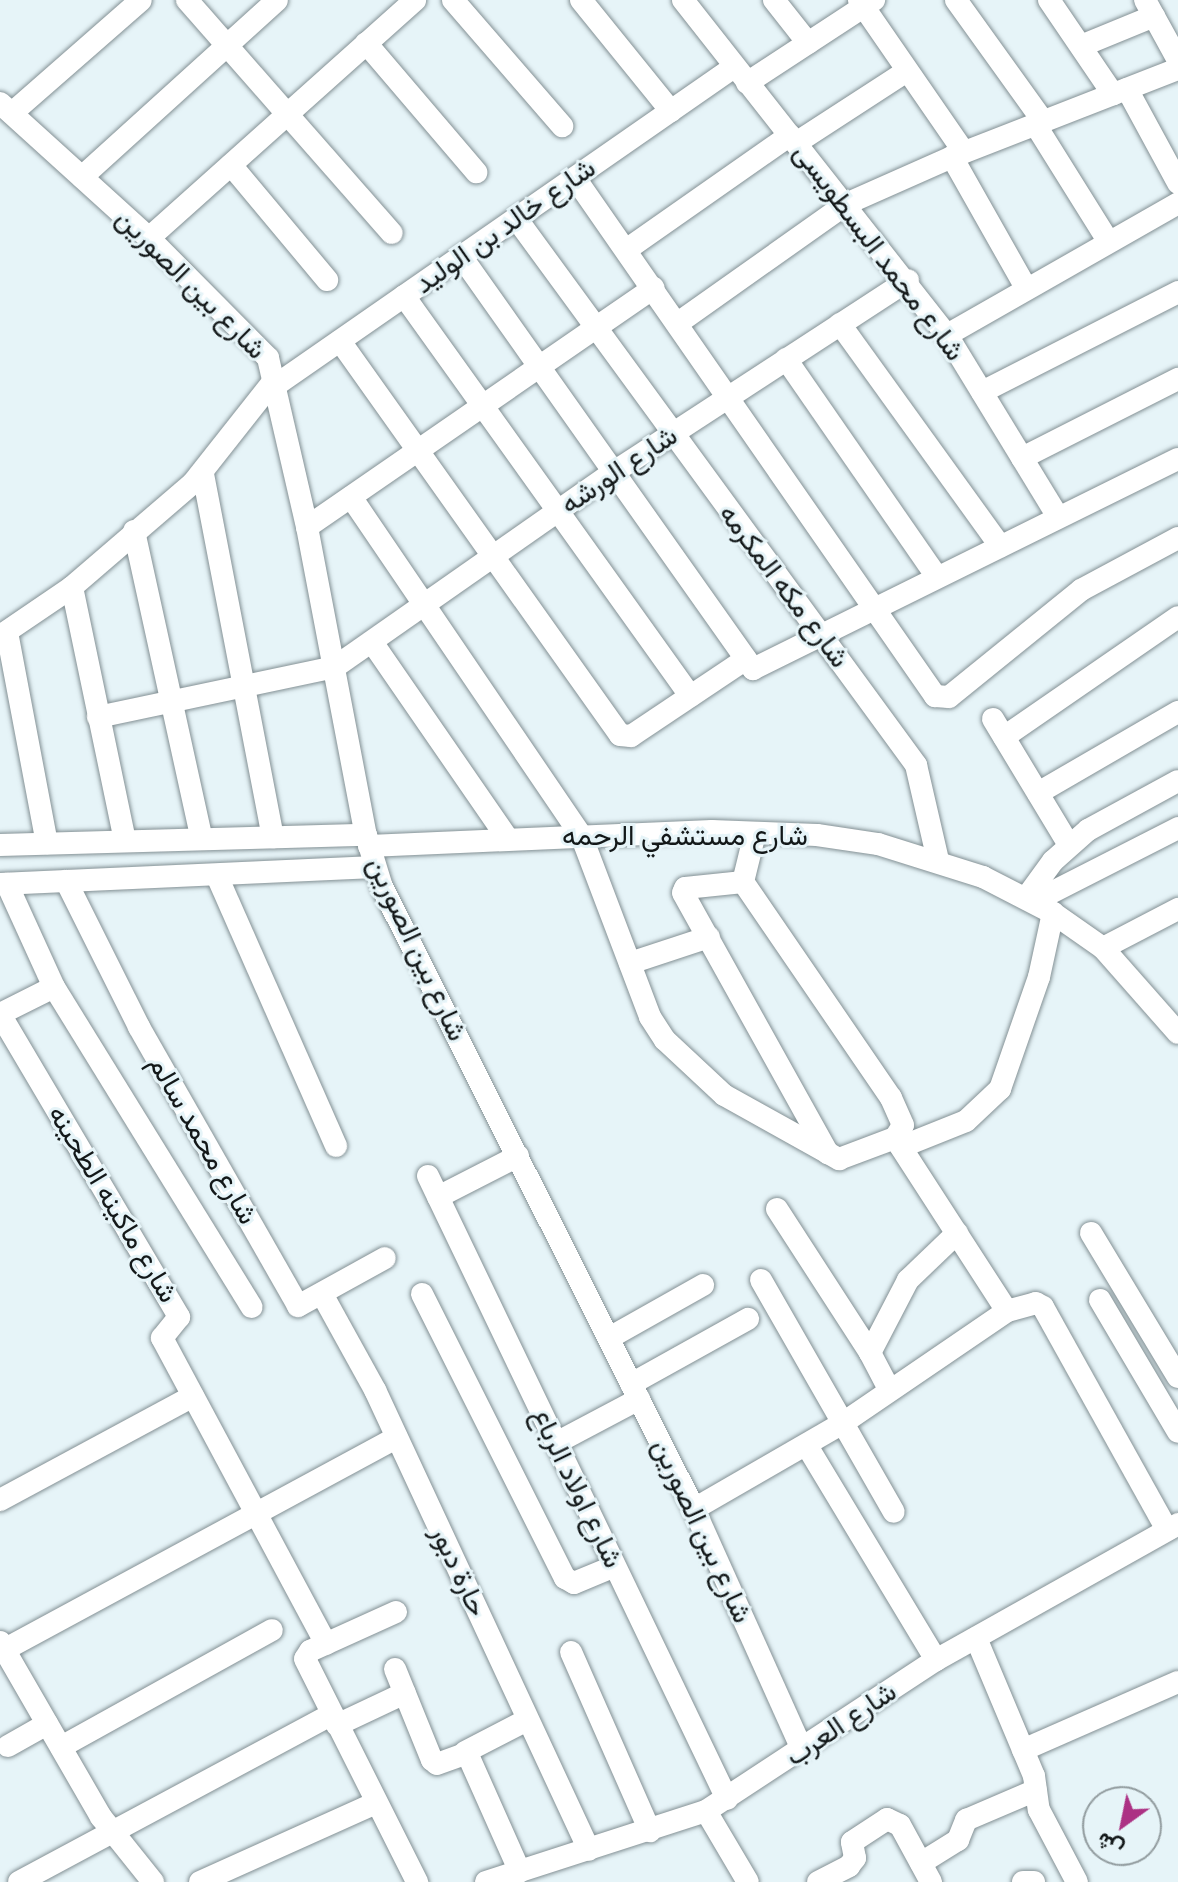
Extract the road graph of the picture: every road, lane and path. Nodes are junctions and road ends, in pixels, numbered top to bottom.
1 (141, 0) edge
2 (187, 0) edge
3 (277, 0) edge
4 (415, 0) edge
5 (453, 0) edge
6 (581, 0) edge
7 (683, 0) edge
8 (774, 0) edge
9 (956, 0) edge
10 (1049, 0) edge
11 (866, 2) edge
12 (1149, 8) edge
13 (366, 43) junction
14 (808, 43) junction
15 (226, 46) junction
16 (1081, 46) junction
17 (1178, 60) edge
18 (1178, 69) edge
19 (907, 71) junction
20 (741, 75) junction
21 (1120, 91) junction
22 (6, 108) edge
23 (671, 111) junction
24 (287, 114) junction
25 (1039, 123) junction
26 (562, 126) dead end
27 (793, 139) junction
28 (958, 154) junction
29 (231, 165) junction
30 (476, 172) dead end
31 (82, 177) junction
32 (575, 178) junction
33 (1178, 183) edge
34 (1178, 203) edge
35 (846, 204) junction
36 (516, 218) junction
37 (392, 233) dead end
38 (149, 238) junction
39 (1108, 241) junction
40 (626, 250) junction
41 (461, 256) junction
42 (327, 280) dead end
43 (908, 280) junction
44 (653, 288) junction
45 (1026, 288) junction
46 (1178, 292) edge
47 (404, 296) junction
48 (678, 323) junction
49 (840, 324) junction
50 (595, 328) junction
51 (947, 335) junction
52 (340, 341) junction
53 (786, 359) junction
54 (539, 367) junction
55 (1178, 379) edge
56 (276, 382) junction
57 (982, 392) junction
58 (730, 396) junction
59 (483, 405) junction
60 (671, 434) junction
61 (417, 450) junction
62 (1022, 458) junction
63 (1178, 459) edge
64 (614, 472) junction
65 (203, 474) junction
66 (351, 497) junction
67 (558, 512) junction
68 (1058, 517) junction
69 (307, 527) junction
70 (134, 531) junction
71 (1178, 538) edge
72 (1000, 546) junction
73 (494, 557) junction
74 (936, 576) junction
75 (72, 587) junction
76 (427, 604) junction
77 (875, 606) junction
78 (1178, 617) edge
79 (4, 634) edge
80 (821, 635) junction
81 (372, 642) junction
82 (748, 663) junction
83 (335, 667) junction
84 (244, 686) junction
85 (690, 696) junction
86 (173, 701) junction
87 (1178, 712) edge
88 (98, 717) junction
89 (1178, 781) edge
90 (1038, 793) junction
91 (1178, 828) edge
92 (755, 833) junction
93 (581, 835) junction
94 (506, 836) junction
95 (273, 837) junction
96 (202, 839) junction
97 (125, 841) junction
98 (47, 843) junction
99 (76, 843) junction
100 (8, 845) edge
101 (1069, 845) junction
102 (370, 849) junction
103 (938, 860) junction
104 (217, 876) junction
105 (73, 881) junction
106 (743, 882) junction
107 (9, 884) edge
108 (1037, 904) junction
109 (1178, 909) edge
110 (709, 937) junction
111 (1103, 948) junction
112 (630, 963) junction
113 (54, 987) junction
114 (0, 1014) edge
115 (1174, 1019) edge
116 (898, 1142) junction
117 (336, 1146) dead end
118 (828, 1153) junction
119 (518, 1156) junction
120 (428, 1176) dead end
121 (438, 1197) junction
122 (777, 1209) dead end
123 (957, 1233) junction
124 (1091, 1233) dead end
125 (385, 1258) dead end
126 (761, 1280) dead end
127 (703, 1285) dead end
128 (322, 1294) junction
129 (422, 1294) dead end
130 (1100, 1300) dead end
131 (252, 1307) dead end
132 (1017, 1307) junction
133 (748, 1319) dead end
134 (609, 1338) junction
135 (870, 1353) junction
136 (1178, 1377) edge
137 (889, 1389) junction
138 (635, 1392) junction
139 (193, 1396) junction
140 (843, 1423) junction
141 (1178, 1432) edge
142 (397, 1437) junction
143 (556, 1443) junction
144 (807, 1446) junction
145 (0, 1500) edge
146 (694, 1509) junction
147 (894, 1512) dead end
148 (256, 1514) junction
149 (1173, 1527) edge
150 (615, 1566) junction
151 (396, 1612) dead end
152 (272, 1630) dead end
153 (976, 1638) junction
154 (326, 1644) junction
155 (2, 1648) edge
156 (571, 1652) dead end
157 (936, 1660) junction
158 (395, 1669) dead end
159 (1178, 1682) edge
160 (405, 1693) junction
161 (334, 1720) junction
162 (527, 1720) junction
163 (47, 1724) junction
164 (8, 1746) dead end
165 (61, 1747) junction
166 (802, 1749) junction
167 (1023, 1750) junction
168 (465, 1752) junction
169 (1036, 1790) junction
170 (727, 1799) junction
171 (376, 1803) junction
172 (706, 1811) junction
173 (111, 1831) junction
174 (650, 1831) junction
175 (589, 1850) junction
176 (926, 1873) edge
177 (515, 1876) edge
178 (19, 1882) edge
179 (153, 1882) edge
180 (200, 1882) edge
181 (417, 1882) edge
182 (486, 1882) edge
183 (748, 1882) edge
184 (818, 1882) edge
185 (1023, 1882) edge
186 (1034, 1882) edge
187 (1077, 1882) edge

1 - 22 street
2 - 15 street
3 - 15 street
4 - 13 street
5 - 26 street
6 - 23 street
7 - 20 street, شارع محمد البسطويسى
8 - 14 street
9 - 25 street
10 - 16 street
11 - 14 street, شارع خالد بن الوليد
11 - 19 street
12 - 16 street
12 - 17 street
13 - 24 street
13 - 30 street
14 - 20 street, شارع خالد بن الوليد
15 - 24 street
15 - 31 street
16 - 21 street
18 - 21 street
19 - 27 street
19 - 28 street
20 - 23 street, شارع خالد بن الوليد
20 - 27 street, شارع محمد البسطويسى
21 - 25 street
21 - 33 street
22 - 31 street, شارع بين الصورين
23 - 32 street, شارع خالد بن الوليد
24 - 29 street
24 - 37 street
25 - 28 street
25 - 39 street
27 - 35 street, شارع محمد البسطويسى
27 - 40 street
28 - 35 street
28 - 45 street
29 - 38 street
29 - 42 street
31 - 38 street, شارع بين الصورين
32 - 36 street, شارع خالد بن الوليد
32 - 40 street
34 - 39 street
35 - 43 street, شارع محمد البسطويسى
35 - 48 street
36 - 41 street, شارع خالد بن الوليد
36 - 50 street, شارع مكه المكرمه
38 - 56 street, شارع بين الصورين
39 - 45 street
40 - 44 street
41 - 47 street, شارع خالد بن الوليد
41 - 54 street
43 - 49 street, شارع الورشه
43 - 51 street, شارع محمد البسطويسى
44 - 48 street
44 - 50 street
45 - 51 street
46 - 57 street
47 - 52 street, شارع خالد بن الوليد
47 - 59 street
48 - 58 street
49 - 53 street, شارع الورشه
49 - 72 street
50 - 54 street
50 - 60 street, شارع مكه المكرمه
51 - 57 street, شارع محمد البسطويسى
52 - 56 street, شارع خالد بن الوليد
52 - 61 street
53 - 58 street, شارع الورشه
53 - 74 street
54 - 59 street
54 - 64 street
55 - 62 street
56 - 65 street, شارع خالد بن الوليد
56 - 69 street, شارع بين الصورين
57 - 62 street, شارع محمد البسطويسى
58 - 60 street, شارع الورشه
58 - 77 street
59 - 61 street
59 - 67 street
60 - 64 street, شارع الورشه
60 - 80 street, شارع مكه المكرمه
61 - 66 street
61 - 73 street
62 - 68 street, شارع محمد البسطويسى
63 - 68 street
64 - 67 street, شارع الورشه
64 - 82 street
65 - 70 street, شارع خالد بن الوليد
65 - 84 street
66 - 69 street
66 - 76 street
67 - 73 street, شارع الورشه
67 - 85 street
68 - 72 street
69 - 83 street, شارع بين الصورين
70 - 75 street, شارع خالد بن الوليد
70 - 86 street
71 - 77 street
72 - 74 street
73 - 76 street, شارع الورشه
73 - 85 street
74 - 77 street
75 - 79 street, شارع خالد بن الوليد
75 - 88 street
76 - 81 street, شارع الورشه
76 - 93 street
77 - 80 street
78 - 90 street
79 - 98 street
80 - 82 street
80 - 103 street, شارع مكه المكرمه
81 - 83 street, شارع الورشه
81 - 94 street
82 - 85 street
83 - 84 street
83 - 102 street, شارع بين الصورين
84 - 86 street
84 - 95 street
86 - 88 street
86 - 96 street
87 - 90 street
88 - 97 street
89 - 101 street
90 - 101 street
91 - 108 street
92 - 93 street, شارع مستشفي الرحمه
92 - 103 street, شارع مستشفي الرحمه
92 - 106 street
93 - 94 street, شارع مستشفي الرحمه
93 - 112 street
94 - 102 street, شارع مستشفي الرحمه
95 - 96 street
95 - 102 street
96 - 97 street
97 - 99 street
98 - 99 street
98 - 100 street
99 - 105 street
100 - 107 street
101 - 108 street
102 - 104 street
102 - 119 street, شارع بين الصورين
103 - 108 street, شارع مستشفي الرحمه
104 - 105 street
104 - 117 street
105 - 107 street
105 - 128 street, شارع محمد سالم
106 - 110 street
106 - 116 street
107 - 113 street
108 - 111 street, شارع مستشفي الرحمه
108 - 116 street
109 - 111 street
110 - 112 street
110 - 118 street
111 - 115 street, شارع مستشفي الرحمه
112 - 118 street
113 - 114 street
113 - 131 street
114 - 139 street, شارع ماكينه الطحينه
116 - 118 street
116 - 123 street
119 - 121 street
119 - 134 street, شارع بين الصورين
120 - 121 street, شارع اولاد الرباع
121 - 143 street, شارع اولاد الرباع
122 - 135 street
123 - 132 street
123 - 135 street
124 - 136 street
125 - 128 street, شارع محمد سالم
126 - 140 street
127 - 134 street
128 - 142 street, حارة دبور
129 - 150 street
130 - 141 street
132 - 137 street
132 - 149 street
133 - 138 street
134 - 138 street, شارع بين الصورين
135 - 137 street
137 - 140 street
138 - 143 street
138 - 146 street, شارع بين الصورين
139 - 145 street
139 - 148 street, شارع ماكينه الطحينه
140 - 144 street
140 - 147 street
142 - 148 street
142 - 162 street, حارة دبور
143 - 150 street, شارع اولاد الرباع
144 - 146 street
144 - 157 street
146 - 166 street, شارع بين الصورين
148 - 154 street, شارع ماكينه الطحينه
148 - 155 street
149 - 153 street, شارع العرب
150 - 170 street, شارع اولاد الرباع
151 - 154 street
152 - 165 street
153 - 157 street, شارع العرب
153 - 167 street
154 - 161 street
155 - 163 street
156 - 174 street
157 - 166 street, شارع العرب
158 - 160 street
159 - 167 street
160 - 161 street
160 - 168 street
161 - 171 street
161 - 173 street
162 - 168 street
162 - 175 street, حارة دبور
163 - 164 street
163 - 165 street
165 - 173 street
166 - 170 street, شارع العرب
167 - 169 street
168 - 177 street
169 - 176 street
169 - 187 street
170 - 172 street, شارع العرب
171 - 180 street
171 - 181 street
172 - 174 street, شارع العرب
172 - 183 street
173 - 178 street
173 - 179 street
174 - 175 street, شارع العرب
175 - 177 street, شارع العرب
176 - 184 street
177 - 182 street, شارع العرب
185 - 186 street

